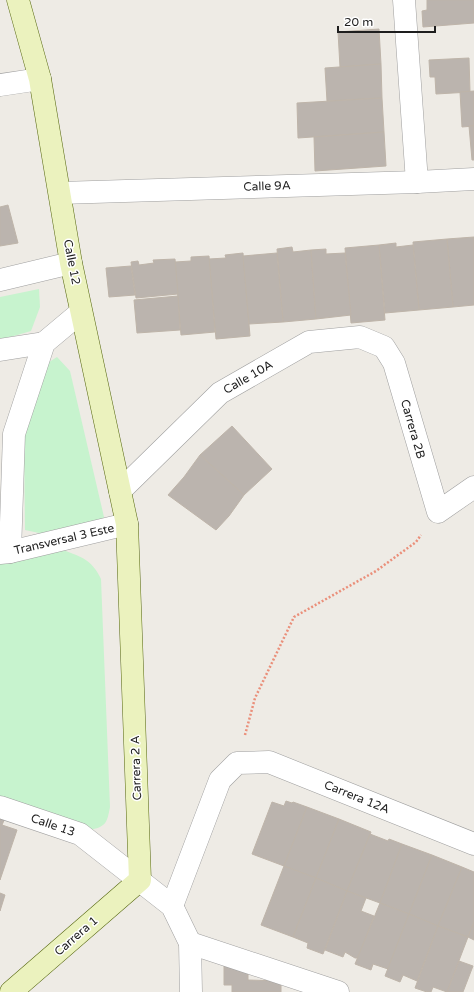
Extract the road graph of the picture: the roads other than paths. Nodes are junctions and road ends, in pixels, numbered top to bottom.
1 (18, 0) edge
2 (404, 0) edge
3 (40, 79) junction
4 (0, 85) edge
5 (474, 179) edge
6 (418, 182) junction
7 (60, 192) junction
8 (71, 263) junction
9 (0, 280) edge
10 (82, 312) junction
11 (44, 342) junction
12 (384, 347) joint
13 (0, 350) edge
14 (474, 487) edge
15 (120, 491) junction
16 (127, 524) junction
17 (5, 552) edge
18 (0, 807) edge
19 (474, 844) edge
20 (140, 880) junction
21 (172, 906) junction
22 (190, 943) junction
23 (11, 992) edge
24 (192, 992) edge
25 (338, 992) edge

1 - 3 street, Calle 12
2 - 6 street
3 - 4 street
3 - 7 street, Calle 12
5 - 6 street, Calle 9A
6 - 7 street, Calle 9A
7 - 8 street, Calle 12
8 - 9 street
8 - 10 street, Calle 12
10 - 11 street
10 - 15 street, Calle 12
11 - 13 street
11 - 17 street
12 - 14 street, Carrera 2B
12 - 15 street, Calle 10A
15 - 16 street, Calle 12
16 - 17 street, Transversal 3 Este
16 - 20 street, Carrera 2 A
18 - 20 street, Calle 13
19 - 21 street, Carrera 12A
20 - 21 street
20 - 23 street, Carrera 1
21 - 22 street
22 - 24 street
22 - 25 street

